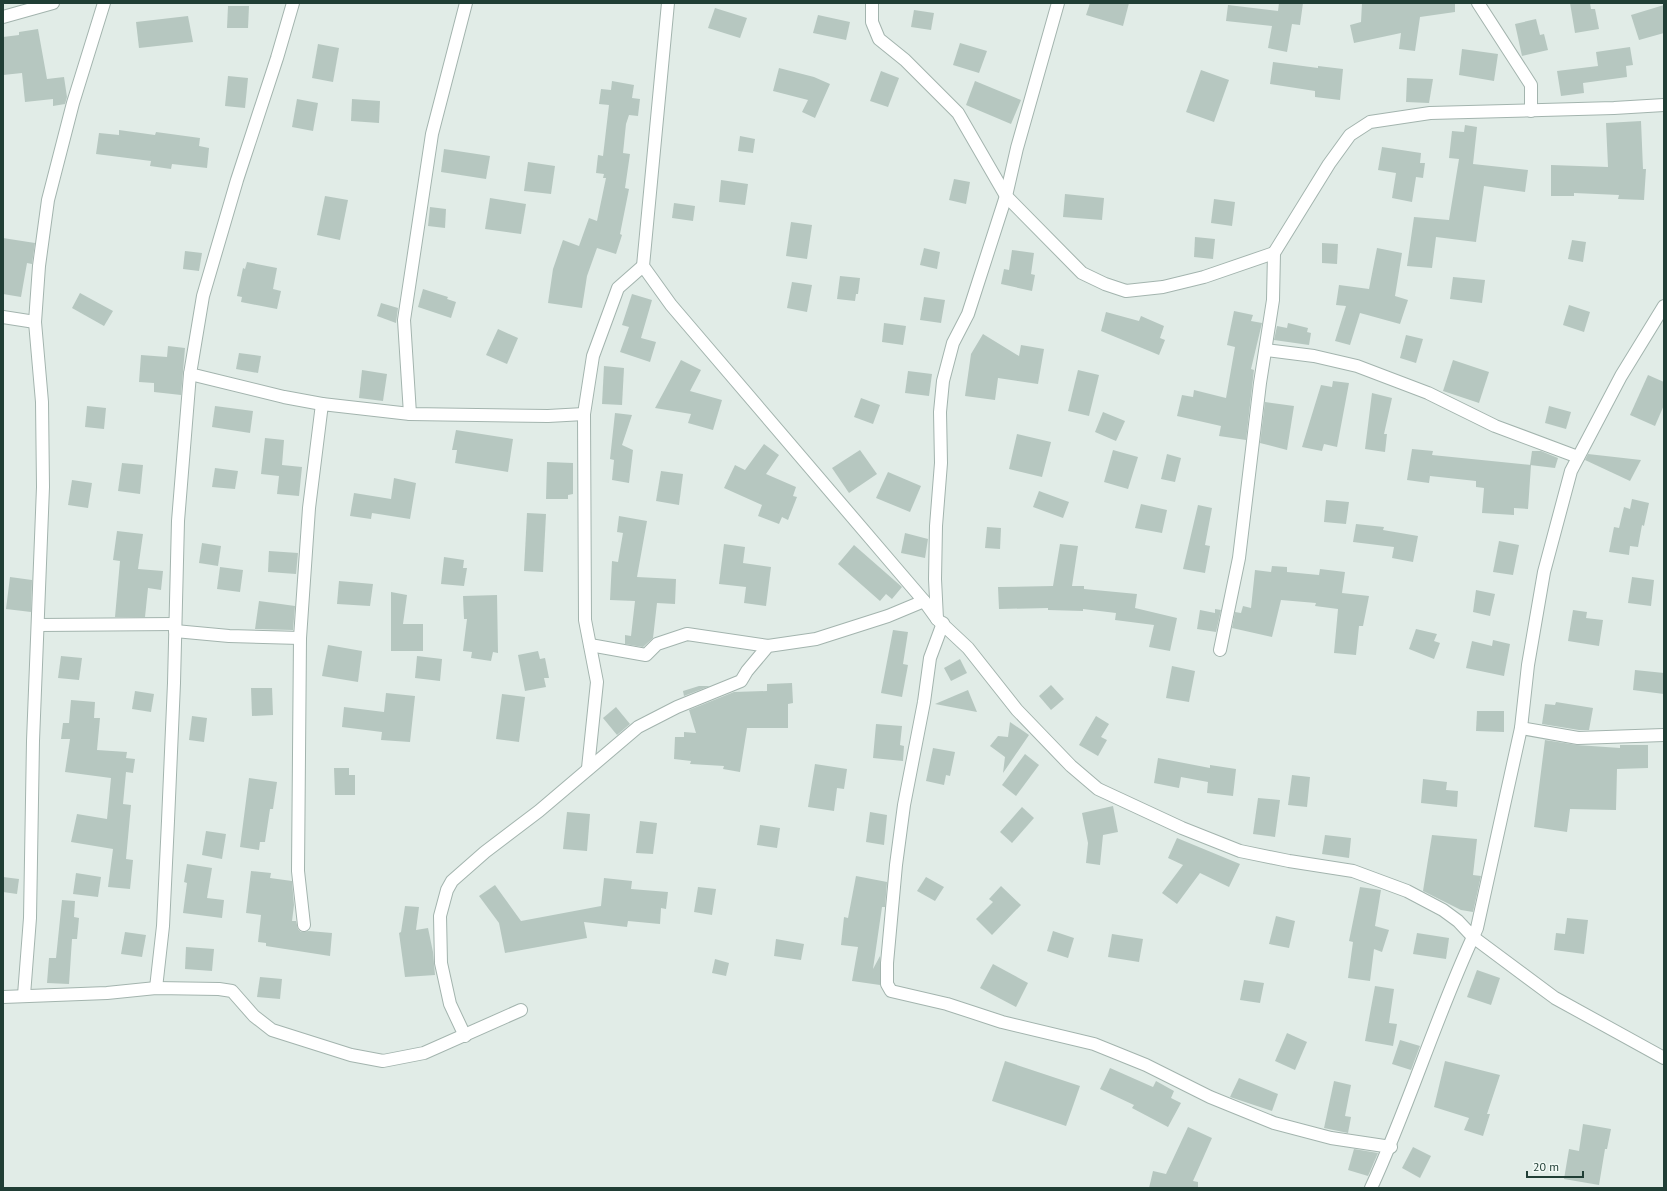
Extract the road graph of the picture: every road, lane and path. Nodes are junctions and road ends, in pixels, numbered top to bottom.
1 (54, 3) edge
2 (104, 3) edge
3 (293, 3) edge
4 (466, 3) edge
5 (668, 3) edge
6 (872, 3) edge
7 (1058, 3) edge
8 (1478, 3) edge
9 (3, 17) edge
10 (1664, 105) edge
11 (1530, 111) junction
12 (1006, 196) junction
13 (1274, 253) junction
14 (643, 266) junction
15 (1664, 306) edge
16 (3, 317) edge
17 (35, 322) junction
18 (1266, 350) junction
19 (190, 374) junction
20 (322, 404) junction
21 (410, 414) junction
22 (584, 414) junction
23 (1578, 457) junction
24 (924, 601) junction
25 (940, 621) junction
26 (39, 625) junction
27 (175, 628) junction
28 (300, 638) junction
29 (590, 645) junction
30 (768, 646) junction
31 (1220, 650) dead end
32 (1521, 728) junction
33 (1664, 735) edge
34 (588, 768) junction
35 (304, 925) dead end
36 (1473, 937) junction
37 (156, 988) junction
38 (24, 995) junction
39 (3, 997) edge
40 (521, 1010) dead end
41 (465, 1036) junction
42 (1664, 1058) edge
43 (1391, 1146) junction
44 (1372, 1188) edge

1 - 9 street
2 - 17 street
3 - 19 street
4 - 21 street
5 - 14 street
6 - 12 street
7 - 12 street
8 - 11 street
10 - 11 street
11 - 13 street
12 - 13 street
12 - 25 street
13 - 18 street
14 - 22 street
14 - 24 street
15 - 23 street
16 - 17 street
17 - 26 street
18 - 23 street
18 - 31 street
19 - 20 street
19 - 27 street
20 - 21 street
20 - 28 street
21 - 22 street
22 - 29 street
23 - 32 street
24 - 25 street
24 - 30 street
25 - 36 street
25 - 43 street
26 - 27 street
26 - 38 street
27 - 28 street
27 - 37 street
28 - 35 street
29 - 30 street
29 - 34 street
30 - 34 street
32 - 33 street
32 - 36 street
34 - 41 street
36 - 42 street
36 - 43 street
37 - 38 street
37 - 41 street
38 - 39 street
40 - 41 street
43 - 44 street

